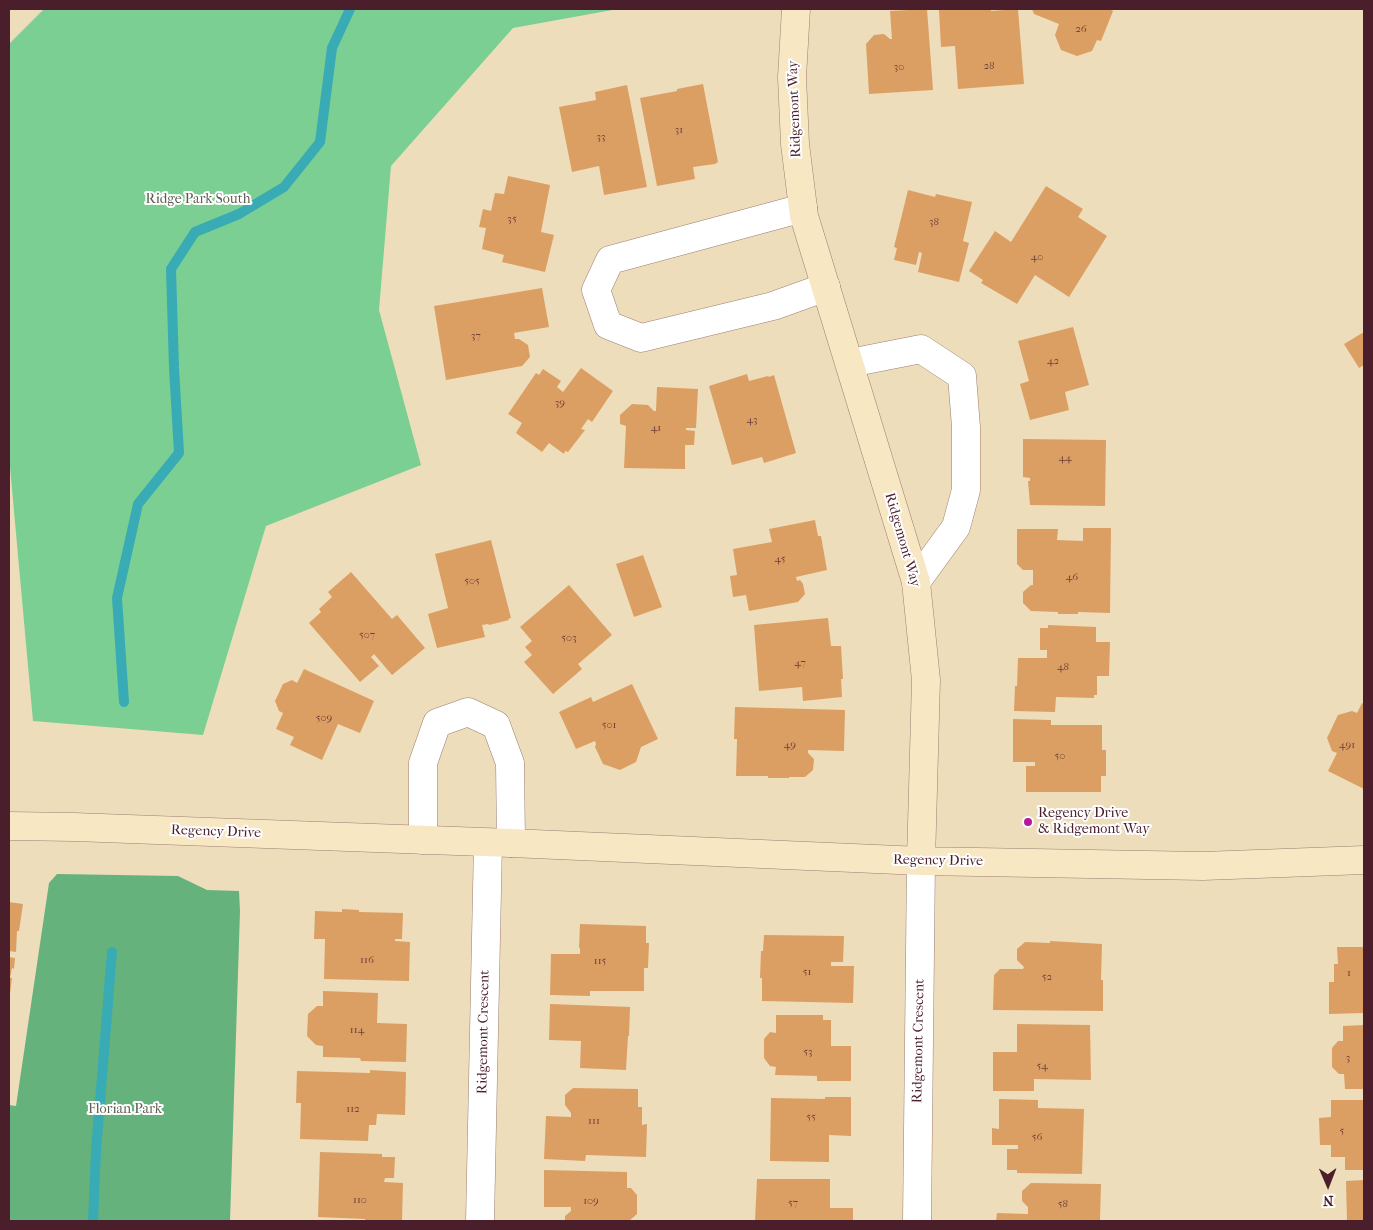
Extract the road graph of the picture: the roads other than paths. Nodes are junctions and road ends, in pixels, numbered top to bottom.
1 (796, 9) edge
2 (803, 208) junction
3 (826, 288) junction
4 (850, 363) junction
5 (916, 582) junction
6 (9, 826) edge
7 (423, 840) junction
8 (500, 843) junction
9 (1364, 860) edge
10 (921, 861) junction
11 (480, 1221) edge
12 (917, 1221) edge

1 - 2 street, Ridgemont Way
2 - 3 street, Ridgemont Way
2 - 3 street
3 - 4 street, Ridgemont Way
4 - 5 street, Ridgemont Way
4 - 5 street
5 - 10 street, Ridgemont Way
6 - 7 street, Regency Drive
7 - 8 street, Regency Drive
7 - 8 street
8 - 10 street, Regency Drive
8 - 11 street, Ridgemont Crescent
9 - 10 street, Regency Drive
10 - 12 street, Ridgemont Crescent

